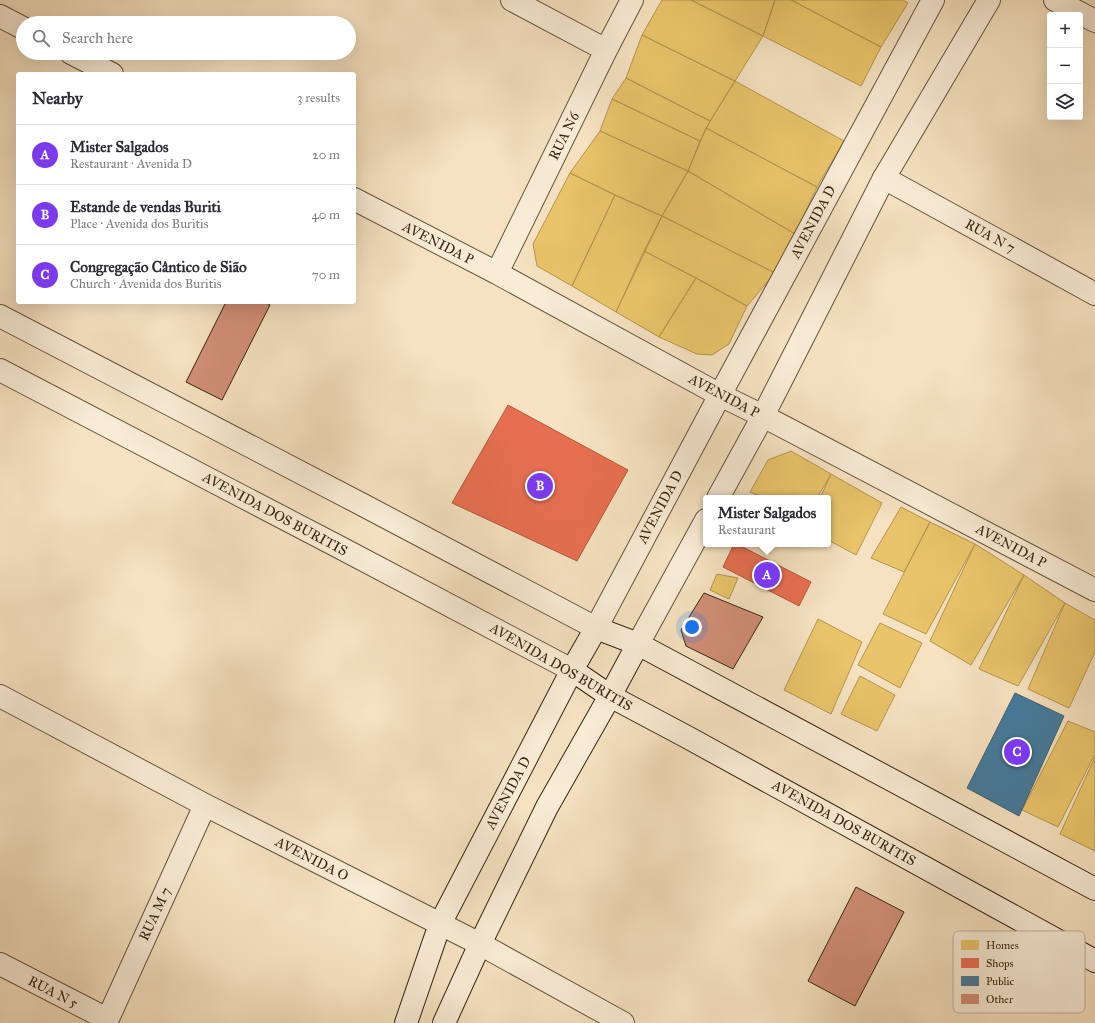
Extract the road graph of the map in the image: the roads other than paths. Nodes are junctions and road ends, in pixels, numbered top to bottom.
1 (512, 0) edge
2 (632, 0) edge
3 (933, 0) edge
4 (989, 0) edge
5 (1055, 0) edge
6 (0, 16) edge
7 (1095, 21) edge
8 (16, 24) edge
9 (606, 50) junction
10 (85, 60) edge
11 (108, 72) edge
12 (884, 178) junction
13 (356, 200) edge
14 (497, 273) junction
15 (1095, 294) edge
16 (0, 316) edge
17 (0, 370) edge
18 (720, 395) junction
19 (763, 416) junction
20 (720, 495) edge
21 (703, 525) edge
22 (1095, 590) edge
23 (596, 628) junction
24 (638, 644) junction
25 (572, 670) junction
26 (0, 696) edge
27 (610, 696) junction
28 (205, 805) junction
29 (1095, 889) edge
30 (440, 924) junction
31 (1041, 931) edge
32 (480, 944) junction
33 (1085, 955) edge
34 (1095, 961) edge
35 (0, 964) edge
36 (106, 1021) edge
37 (406, 1023) edge
38 (444, 1023) edge
39 (623, 1023) edge

1 - 9 street
2 - 9 street, RUA N6
3 - 18 street, AVENIDA D
4 - 12 street
5 - 7 street
6 - 8 street
9 - 14 street, RUA N6
10 - 11 street
12 - 15 street, RUA N 7
12 - 19 street
13 - 14 street, AVENIDA P
14 - 18 street, AVENIDA P
16 - 23 street
17 - 25 street, AVENIDA DOS BURITIS
18 - 19 street, AVENIDA P
18 - 23 street, AVENIDA D
19 - 20 street
19 - 22 street, AVENIDA P
21 - 24 street
23 - 24 street
23 - 25 street, AVENIDA D
24 - 27 street
24 - 29 street
25 - 27 street, AVENIDA DOS BURITIS
25 - 30 street, AVENIDA D
26 - 28 street, AVENIDA O
27 - 31 street, AVENIDA DOS BURITIS
27 - 32 street
28 - 30 street, AVENIDA O
28 - 36 street, RUA M 7
30 - 32 street, AVENIDA O
30 - 37 street, AVENIDA D
32 - 38 street
32 - 39 street, AVENIDA O
33 - 34 street, AVENIDA DOS BURITIS
35 - 36 street, RUA N 5

